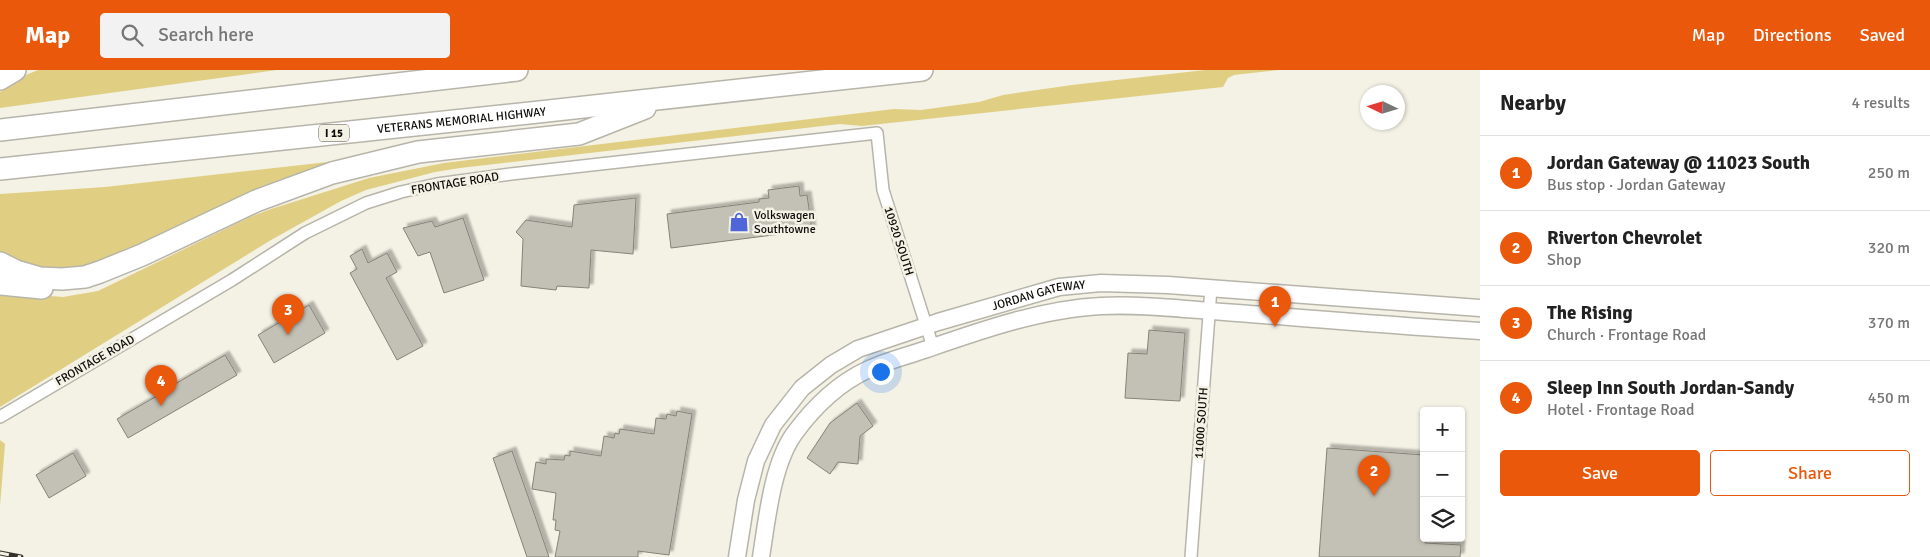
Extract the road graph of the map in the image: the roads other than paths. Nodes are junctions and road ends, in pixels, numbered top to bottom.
1 (15, 70) edge
2 (517, 70) edge
3 (922, 70) edge
4 (0, 80) edge
5 (668, 99) junction
6 (0, 130) edge
7 (877, 134) joint
8 (0, 169) edge
9 (142, 255) junction
10 (0, 263) edge
11 (0, 284) edge
12 (1211, 288) junction
13 (1480, 308) edge
14 (1209, 311) junction
15 (926, 326) junction
16 (1480, 330) edge
17 (933, 347) junction
18 (0, 417) edge
19 (737, 557) edge
20 (761, 557) edge
21 (1191, 557) edge

1 - 4 highway
2 - 6 highway
3 - 5 highway, VETERANS MEMORIAL HIGHWAY / I 15
5 - 8 highway, VETERANS MEMORIAL HIGHWAY / I 15
5 - 9 highway
7 - 15 street, 10920 SOUTH
7 - 18 street, FRONTAGE ROAD
9 - 10 highway
9 - 11 highway
12 - 13 main road, JORDAN GATEWAY
12 - 14 street, 11000 SOUTH
12 - 15 main road, JORDAN GATEWAY
14 - 16 main road, JORDAN GATEWAY
14 - 17 main road, JORDAN GATEWAY
14 - 21 street, 11000 SOUTH
15 - 17 street, 10920 SOUTH
15 - 19 main road, JORDAN GATEWAY
17 - 20 main road, JORDAN GATEWAY

